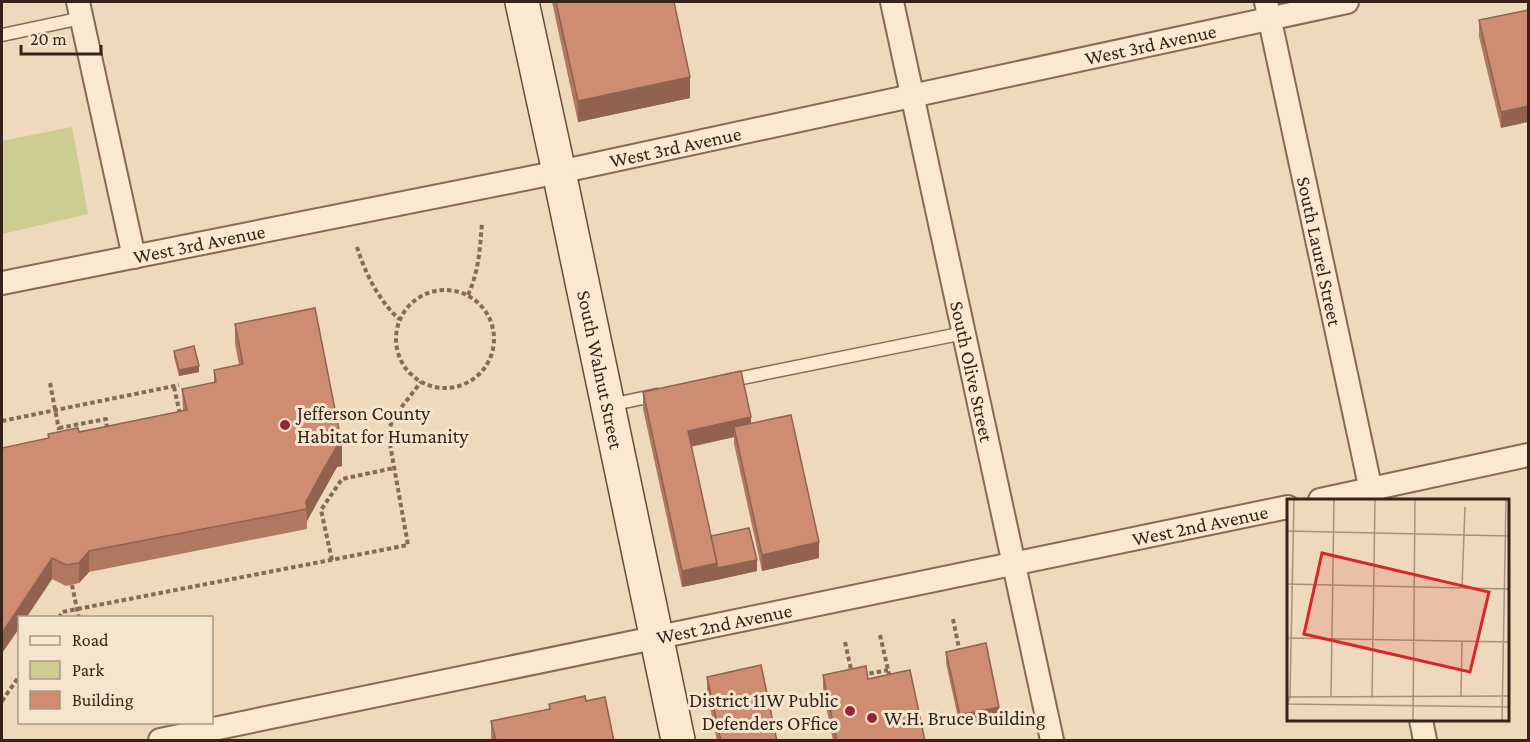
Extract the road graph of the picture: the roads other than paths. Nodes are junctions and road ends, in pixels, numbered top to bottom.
1 (522, 2) edge
2 (892, 2) edge
3 (1347, 2) edge
4 (80, 10) edge
5 (1268, 10) edge
6 (2, 35) edge
7 (913, 97) junction
8 (560, 172) junction
9 (134, 257) junction
10 (2, 283) edge
11 (964, 333) junction
12 (718, 383) edge
13 (671, 393) edge
14 (608, 406) junction
15 (1528, 455) edge
16 (1372, 495) edge
17 (1337, 499) edge
18 (1287, 507) edge
19 (1015, 564) junction
20 (656, 638) junction
21 (1421, 721) edge
22 (243, 733) edge
23 (160, 741) edge
24 (678, 741) edge
25 (1052, 741) edge
26 (1425, 741) edge

1 - 8 street, South Walnut Street
2 - 7 street, South Olive Street
3 - 5 street, West 3rd Avenue
4 - 6 lane
4 - 9 street
5 - 7 street, West 3rd Avenue
5 - 16 street, South Laurel Street
7 - 8 street, West 3rd Avenue
7 - 11 street, South Olive Street
8 - 9 street, West 3rd Avenue
8 - 14 street, South Walnut Street
9 - 10 street, West 3rd Avenue
11 - 12 lane
11 - 19 street, South Olive Street
13 - 14 lane
14 - 20 street, South Walnut Street
15 - 16 street
16 - 17 street
18 - 19 street, West 2nd Avenue
19 - 20 street, West 2nd Avenue
19 - 25 street, South Olive Street
20 - 22 street, West 2nd Avenue
20 - 24 street, South Walnut Street
21 - 26 street
22 - 23 street, West 2nd Avenue

